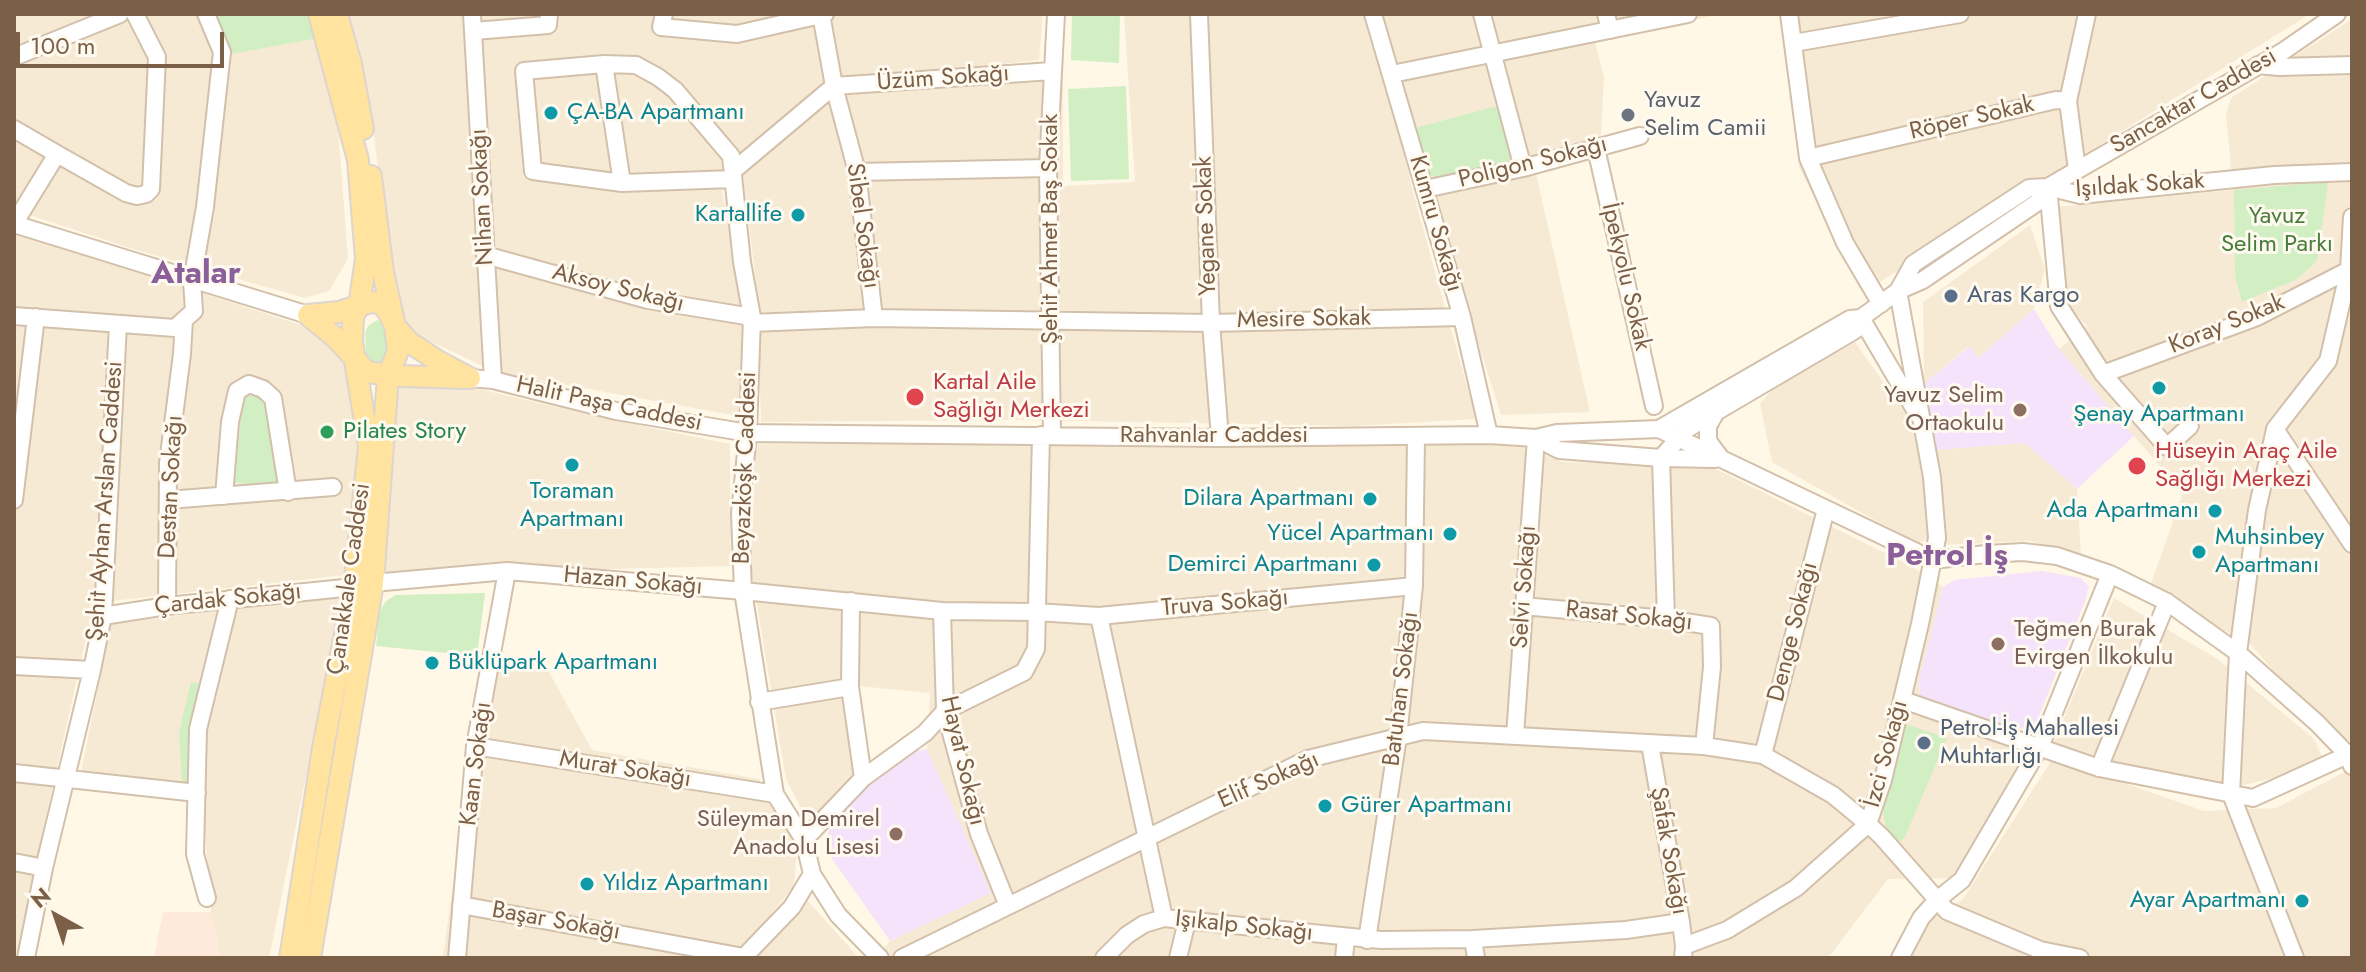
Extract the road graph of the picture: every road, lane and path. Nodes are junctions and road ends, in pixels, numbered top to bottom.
1 (120, 14) edge
2 (135, 14) edge
3 (206, 14) edge
4 (319, 14) edge
5 (337, 14) edge
6 (549, 14) edge
7 (664, 14) edge
8 (822, 14) edge
9 (1056, 14) edge
10 (1199, 14) edge
11 (1373, 14) edge
12 (1482, 14) edge
13 (1688, 14) edge
14 (1789, 14) edge
15 (1960, 14) edge
16 (2087, 14) edge
17 (2337, 14) edge
18 (473, 22) edge
19 (1608, 22) edge
20 (1794, 43) junction
21 (1492, 54) junction
22 (14, 57) edge
23 (604, 64) junction
24 (2258, 65) junction
25 (2352, 65) edge
26 (1052, 71) junction
27 (1392, 74) junction
28 (834, 86) junction
29 (2068, 101) junction
30 (14, 129) edge
31 (1640, 136) dead end
32 (1596, 148) junction
33 (57, 154) junction
34 (1808, 158) junction
35 (1048, 168) junction
36 (1523, 168) junction
37 (2077, 170) junction
38 (857, 172) junction
39 (2352, 172) edge
40 (733, 175) junction
41 (622, 183) junction
42 (2048, 187) junction
43 (1425, 189) junction
44 (2352, 217) edge
45 (14, 224) edge
46 (485, 255) junction
47 (2350, 270) edge
48 (192, 281) junction
49 (1898, 291) junction
50 (1881, 304) junction
51 (359, 306) junction
52 (308, 315) junction
53 (14, 316) edge
54 (36, 317) junction
55 (1462, 317) junction
56 (874, 318) junction
57 (1861, 318) junction
58 (184, 320) junction
59 (752, 320) junction
60 (1050, 321) junction
61 (1211, 323) junction
62 (118, 324) junction
63 (395, 326) junction
64 (356, 360) junction
65 (2103, 374) junction
66 (388, 376) junction
67 (470, 378) junction
68 (493, 380) junction
69 (1654, 406) dead end
70 (1716, 412) junction
71 (1923, 423) junction
72 (2190, 426) dead end
73 (1659, 429) junction
74 (2275, 429) junction
75 (748, 433) junction
76 (1047, 435) junction
77 (1489, 435) junction
78 (1416, 437) junction
79 (1220, 438) junction
80 (1536, 438) junction
81 (1676, 438) junction
82 (1661, 458) junction
83 (1720, 458) junction
84 (333, 487) dead end
85 (288, 492) junction
86 (224, 496) junction
87 (14, 500) edge
88 (168, 500) junction
89 (1826, 509) junction
90 (2352, 544) edge
91 (1933, 560) junction
92 (507, 571) junction
93 (2110, 574) junction
94 (364, 585) junction
95 (1414, 586) junction
96 (743, 591) junction
97 (230, 599) junction
98 (851, 601) junction
99 (2167, 602) junction
100 (167, 606) junction
101 (1523, 606) junction
102 (942, 611) junction
103 (1036, 612) junction
104 (103, 616) junction
105 (1099, 616) junction
106 (1666, 619) junction
107 (2238, 653) junction
108 (14, 666) edge
109 (92, 670) junction
110 (850, 687) junction
111 (1903, 700) junction
112 (759, 702) junction
113 (945, 711) junction
114 (1515, 736) junction
115 (1398, 737) junction
116 (1650, 744) junction
117 (475, 746) junction
118 (1704, 746) junction
119 (2040, 747) junction
120 (1763, 755) junction
121 (2351, 758) edge
122 (2099, 768) junction
123 (14, 773) edge
124 (863, 778) junction
125 (64, 780) junction
126 (197, 793) junction
127 (775, 794) junction
128 (2231, 794) junction
129 (1868, 824) junction
130 (1147, 838) junction
131 (804, 840) junction
132 (14, 862) edge
133 (44, 868) junction
134 (812, 874) junction
135 (207, 898) dead end
136 (1937, 900) junction
137 (461, 905) junction
138 (1008, 906) junction
139 (1164, 918) junction
140 (1187, 921) junction
141 (1681, 922) junction
142 (1346, 938) junction
143 (1473, 939) junction
144 (1367, 940) junction
145 (1683, 952) edge
146 (744, 957) edge
147 (26, 958) edge
148 (290, 958) edge
149 (310, 958) edge
150 (457, 958) edge
151 (880, 958) edge
152 (902, 958) edge
153 (1104, 958) edge
154 (1178, 958) edge
155 (1344, 958) edge
156 (1476, 958) edge
157 (1900, 958) edge
158 (2080, 958) edge
159 (2295, 958) edge

1 - 22 street
2 - 33 street
3 - 48 street
4 - 51 main road, Çanakkale Caddesi
5 - 63 main road, Çanakkale Caddesi
6 - 18 street
7 - 8 street
8 - 28 street, Sibel Sokağı
9 - 26 street, Şehit Ahmet Baş Sokak
10 - 61 street, Yegane Sokak
11 - 27 street, Kumru Sokağı
12 - 21 street
13 - 19 street
14 - 20 street
15 - 20 street
16 - 29 street
17 - 24 street, Sancaktar Caddesi
18 - 46 street, Nihan Sokağı
19 - 21 street
20 - 34 street
21 - 27 street
21 - 36 street
23 - 40 street
23 - 41 street
23 - 41 street
24 - 25 street
24 - 37 street, Sancaktar Caddesi
26 - 28 street, Üzüm Sokağı
26 - 35 street, Şehit Ahmet Baş Sokak
27 - 43 street, Kumru Sokağı
28 - 38 street, Sibel Sokağı
28 - 40 street
29 - 34 street, Röper Sokak
29 - 37 street, Röper Sokak
30 - 33 street
31 - 32 street, Poligon Sokağı
32 - 36 street, Poligon Sokağı
32 - 69 street, İpekyolu Sokak
33 - 45 street
34 - 50 street
35 - 38 street
35 - 60 street, Şehit Ahmet Baş Sokak
36 - 43 street, Poligon Sokağı
37 - 42 street, Sancaktar Caddesi
38 - 56 street, Sibel Sokağı
39 - 42 street, Işıldak Sokak
40 - 41 street
40 - 59 street, Beyazköşk Caddesi
42 - 49 street, Sancaktar Caddesi
42 - 65 street, Işıldak Sokak
43 - 55 street, Kumru Sokağı
44 - 47 street
45 - 48 street
46 - 59 street, Aksoy Sokağı
46 - 68 street, Nihan Sokağı
47 - 65 street, Koray Sokak
47 - 74 street
48 - 52 street
48 - 58 street, Destan Sokağı
49 - 50 street
49 - 71 street, İzci Sokağı
50 - 57 street
51 - 52 main road
51 - 63 main road
51 - 64 main road, Çanakkale Caddesi
52 - 64 main road
53 - 54 street
54 - 62 street
54 - 87 street
55 - 61 street, Mesire Sokak
55 - 77 street, Kumru Sokağı
56 - 59 street, Sibel Sokağı
56 - 60 street, Mesire Sokak
57 - 70 street
57 - 71 street
57 - 73 street, Rahvanlar Caddesi
58 - 62 street
58 - 88 street, Destan Sokağı
59 - 75 street, Beyazköşk Caddesi
60 - 61 street, Mesire Sokak
60 - 76 street, Şehit Ahmet Baş Sokak
61 - 79 street, Yegane Sokak
62 - 104 street, Şehit Ayhan Arslan Caddesi
63 - 66 main road, Çanakkale Caddesi
63 - 67 main road
64 - 66 main road
64 - 94 main road, Çanakkale Caddesi
65 - 72 street
66 - 67 main road
66 - 94 main road, Çanakkale Caddesi
67 - 68 street, Halit Paşa Caddesi
68 - 75 street, Halit Paşa Caddesi
70 - 81 street
70 - 83 street
71 - 91 street, İzci Sokağı
73 - 80 street, Rahvanlar Caddesi
73 - 81 street
74 - 90 street
74 - 107 street
75 - 76 street, Rahvanlar Caddesi
75 - 96 street, Beyazköşk Caddesi
76 - 79 street, Rahvanlar Caddesi
76 - 103 street, Şehit Ahmet Baş Sokak
77 - 78 street, Rahvanlar Caddesi
77 - 80 street, Rahvanlar Caddesi
78 - 79 street, Rahvanlar Caddesi
78 - 95 street, Batuhan Sokağı
80 - 82 street, Rahvanlar Caddesi
80 - 101 street, Selvi Sokağı
81 - 82 street
81 - 83 street
82 - 83 street, Rahvanlar Caddesi
82 - 106 street
83 - 89 street
84 - 85 street
85 - 86 street
85 - 86 street
86 - 88 street
88 - 100 street, Destan Sokağı
89 - 91 street
89 - 120 street, Denge Sokağı
91 - 93 street
91 - 111 street, İzci Sokağı
92 - 94 street, Hazan Sokağı
92 - 96 street, Hazan Sokağı
92 - 117 street, Kaan Sokağı
93 - 99 street
93 - 119 street
94 - 97 street, Çardak Sokağı
94 - 148 main road, Çanakkale Caddesi
94 - 149 main road, Çanakkale Caddesi
95 - 105 street, Truva Sokağı
95 - 115 street, Batuhan Sokağı
96 - 98 street, Hazan Sokağı
96 - 112 street, Beyazköşk Caddesi
97 - 100 street, Çardak Sokağı
97 - 126 street
98 - 102 street, Hazan Sokağı
98 - 110 street
99 - 107 street
99 - 122 street
100 - 104 street, Çardak Sokağı
101 - 106 street, Rasat Sokağı
101 - 114 street, Selvi Sokağı
102 - 103 street, Hazan Sokağı
102 - 113 street, Hayat Sokağı
103 - 105 street, Truva Sokağı
103 - 113 street, Şehit Ahmet Baş Sokak
104 - 109 street, Şehit Ayhan Arslan Caddesi
105 - 130 street, Işıkalp Sokağı
106 - 118 street, Rasat Sokağı
107 - 121 street
107 - 128 street
108 - 109 street
109 - 125 street, Şehit Ayhan Arslan Caddesi
110 - 112 street
110 - 124 street
111 - 119 street
111 - 129 street, İzci Sokağı
112 - 127 street, Beyazköşk Caddesi
113 - 124 street, Şehit Ahmet Baş Sokak
113 - 138 street, Hayat Sokağı
114 - 115 street, Elif Sokağı
114 - 116 street, Elif Sokağı
115 - 130 street, Elif Sokağı
115 - 144 street, Batuhan Sokağı
116 - 118 street, Elif Sokağı
116 - 141 street, Şafak Sokağı
117 - 127 street, Murat Sokağı
117 - 137 street, Kaan Sokağı
118 - 120 street, Elif Sokağı
119 - 122 street
119 - 136 street
120 - 129 street
121 - 128 street
122 - 128 street
123 - 125 street
124 - 131 street, Şehit Ahmet Baş Sokak
125 - 126 street
125 - 133 street, Şehit Ayhan Arslan Caddesi
126 - 135 street
127 - 131 street, Beyazköşk Caddesi
128 - 159 street
129 - 136 street
129 - 145 street, İzci Sokağı
130 - 138 street, Elif Sokağı
130 - 139 street, Işıkalp Sokağı
131 - 134 street, Beyazköşk Caddesi
132 - 133 street
133 - 147 street, Şehit Ayhan Arslan Caddesi
134 - 146 street
134 - 151 street, Beyazköşk Caddesi
136 - 157 street
136 - 158 street
137 - 146 street, Başar Sokağı
137 - 150 street, Kaan Sokağı
138 - 152 street, Elif Sokağı
139 - 140 street, Işıkalp Sokağı
139 - 153 street
140 - 142 street, Işıkalp Sokağı
140 - 154 street
141 - 143 street, Işıkalp Sokağı
141 - 145 street, Şafak Sokağı
142 - 144 street, Işıkalp Sokağı
142 - 155 street
143 - 144 street, Işıkalp Sokağı
143 - 156 street

